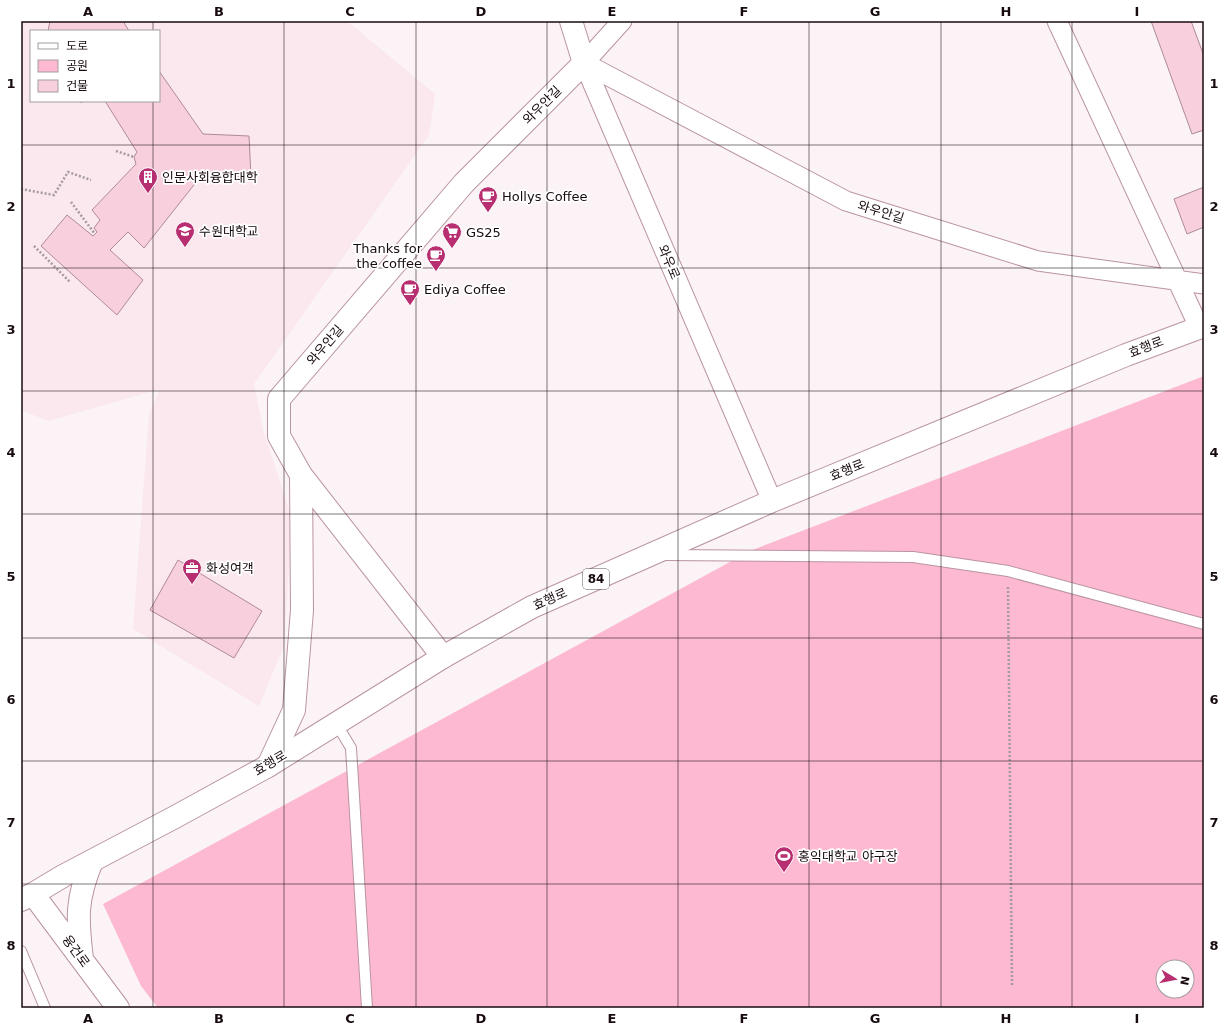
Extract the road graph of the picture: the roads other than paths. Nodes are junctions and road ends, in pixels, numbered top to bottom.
1 (571, 21) edge
2 (622, 21) edge
3 (1057, 21) edge
4 (584, 63) junction
5 (1178, 281) junction
6 (1204, 284) edge
7 (1202, 326) edge
8 (301, 475) junction
9 (772, 501) junction
10 (651, 555) junction
11 (1204, 624) edge
12 (443, 657) junction
13 (336, 723) junction
14 (268, 766) junction
15 (92, 861) junction
16 (27, 897) edge
17 (21, 951) edge
18 (82, 960) junction
19 (45, 1008) edge
20 (118, 1008) edge
21 (367, 1008) edge

1 - 4 street, 와우로
2 - 4 street, 와우안길
3 - 5 street, 효행로
4 - 5 street, 와우안길
4 - 8 street, 와우안길
4 - 9 street, 와우로
5 - 6 street, 와우안길
5 - 7 street, 효행로
7 - 9 street, 효행로 / 84
8 - 12 street, 와우안길
8 - 14 street
9 - 10 street, 효행로 / 84
10 - 11 lane
10 - 12 street, 효행로 / 84
12 - 13 street, 효행로 / 84
13 - 14 street, 효행로 / 84
13 - 21 lane
14 - 15 street, 효행로 / 84
15 - 16 street, 효행로 / 84
15 - 18 street
16 - 18 street, 융건로
17 - 19 lane
18 - 20 street, 융건로

